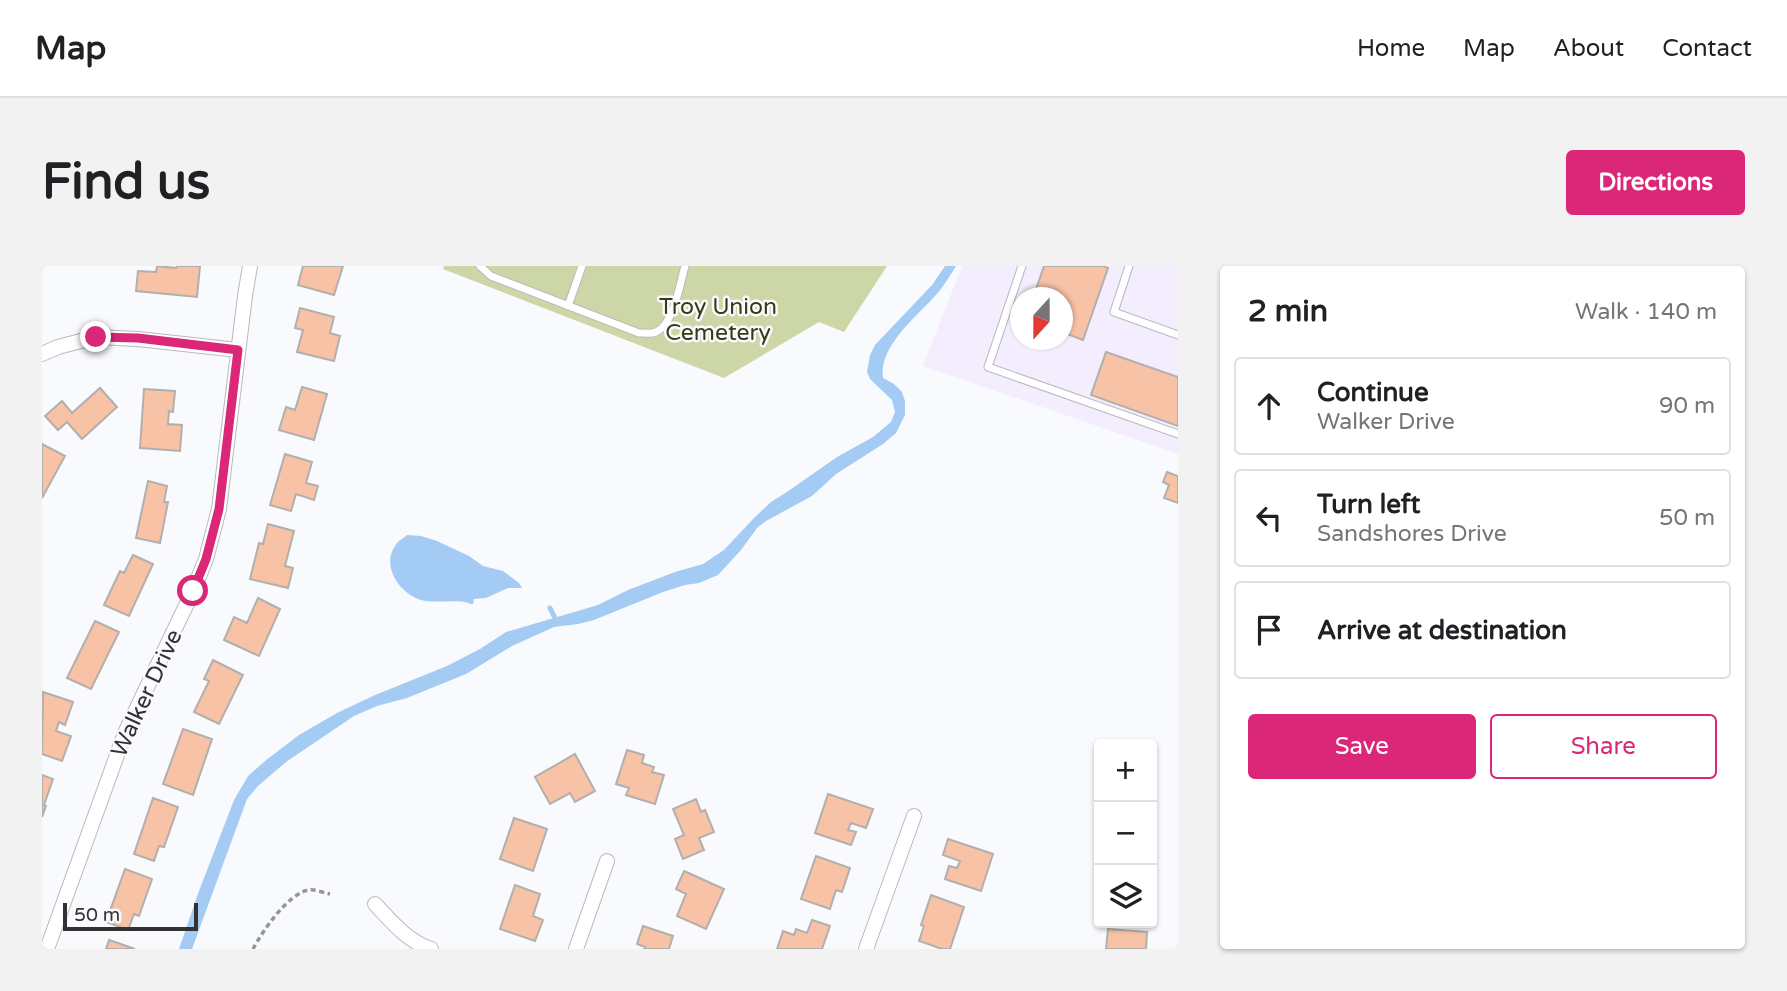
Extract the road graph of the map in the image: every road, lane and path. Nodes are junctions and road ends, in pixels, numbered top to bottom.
1 (250, 266) edge
2 (480, 266) edge
3 (582, 266) edge
4 (685, 266) edge
5 (1022, 266) edge
6 (1129, 266) edge
7 (568, 306) junction
8 (1178, 335) edge
9 (238, 350) junction
10 (42, 354) edge
11 (1178, 434) edge
12 (914, 816) dead end
13 (607, 861) dead end
14 (330, 894) dead end
15 (375, 904) dead end
16 (47, 949) edge
17 (253, 949) edge
18 (431, 949) edge
19 (576, 949) edge
20 (866, 949) edge

1 - 9 street, Walker Drive
2 - 7 lane
3 - 7 lane
4 - 7 lane
5 - 11 lane
6 - 8 lane
9 - 10 street
9 - 16 street, Walker Drive
12 - 20 street
13 - 19 street
14 - 17 path
15 - 18 street

